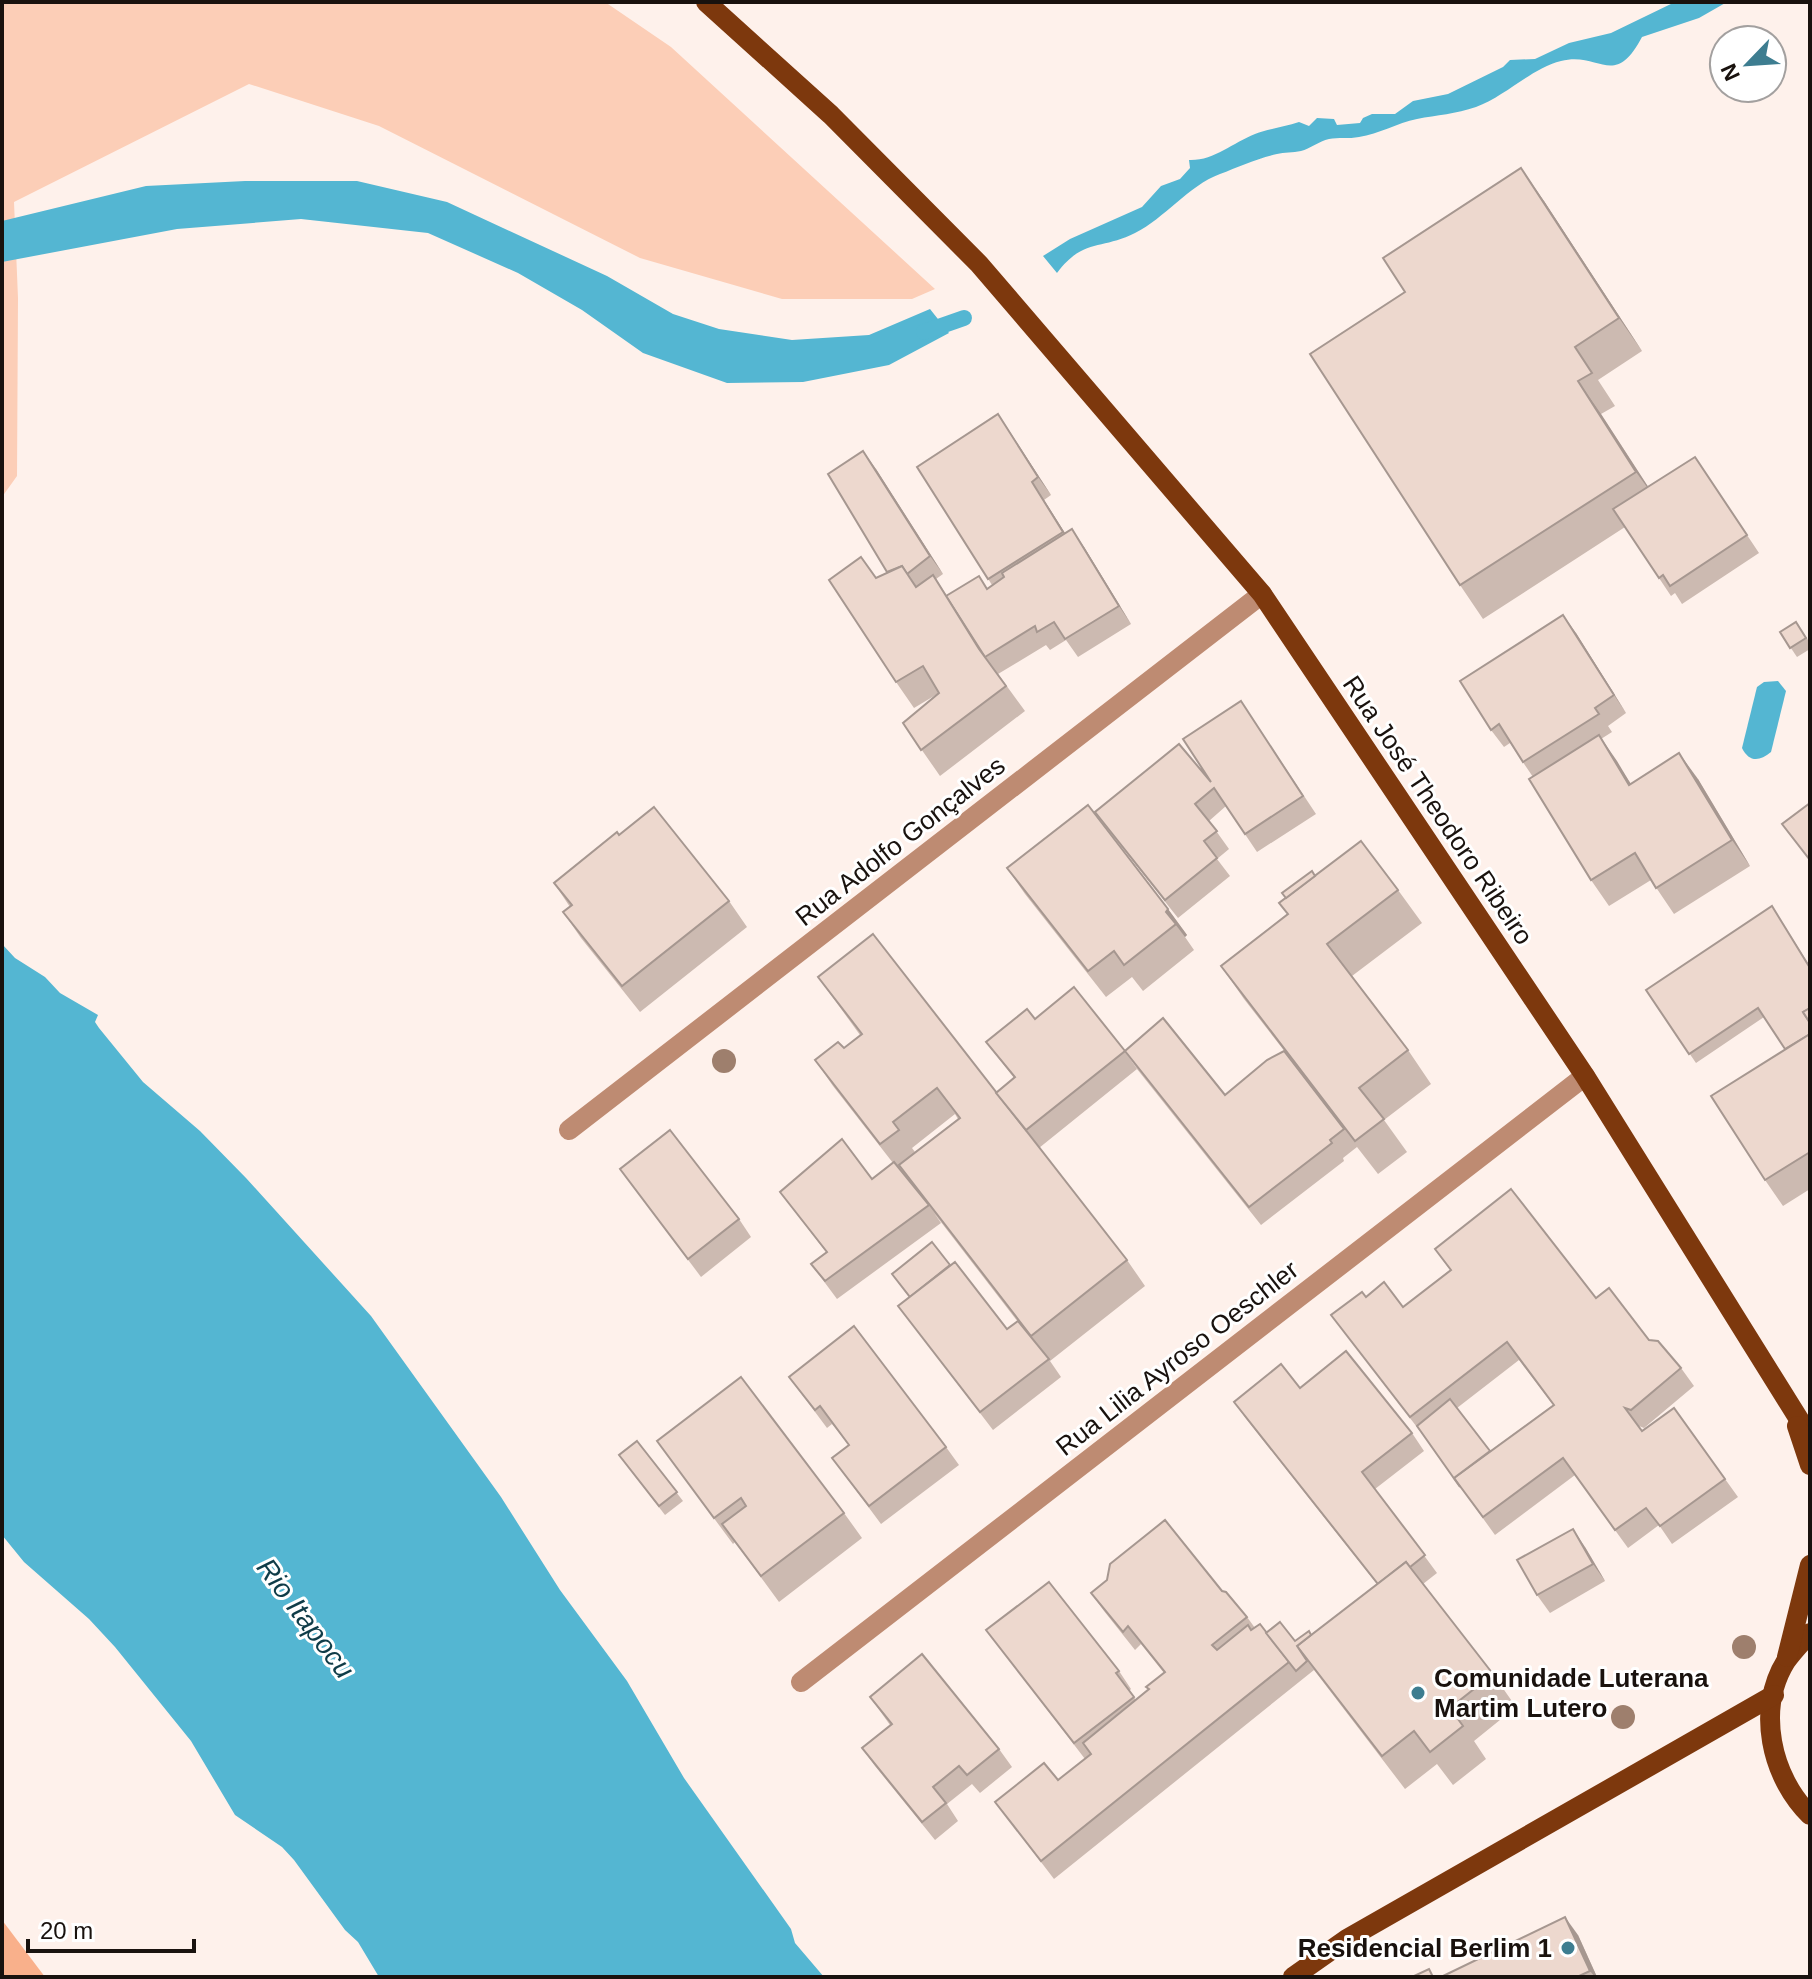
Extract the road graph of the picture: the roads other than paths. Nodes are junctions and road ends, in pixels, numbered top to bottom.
1 (706, 2) edge
2 (1262, 594) junction
3 (1585, 1076) junction
4 (569, 1130) dead end
5 (1789, 1403) junction
6 (1810, 1437) edge
7 (1810, 1465) edge
8 (1810, 1565) edge
9 (1810, 1633) edge
10 (1786, 1661) junction
11 (801, 1682) dead end
12 (1774, 1695) junction
13 (1810, 1815) edge
14 (1297, 1975) edge

1 - 2 main road, Rua José Theodoro Ribeiro
2 - 3 main road, Rua José Theodoro Ribeiro
2 - 4 street, Rua Adolfo Gonçalves
3 - 5 main road, Rua José Theodoro Ribeiro
3 - 11 street, Rua Lilia Ayroso Oeschler
5 - 6 main road, Rua José Theodoro Ribeiro
5 - 7 main road, Rua José Theodoro Ribeiro
8 - 10 main road
9 - 10 main road
10 - 12 main road
12 - 13 main road
12 - 14 main road

